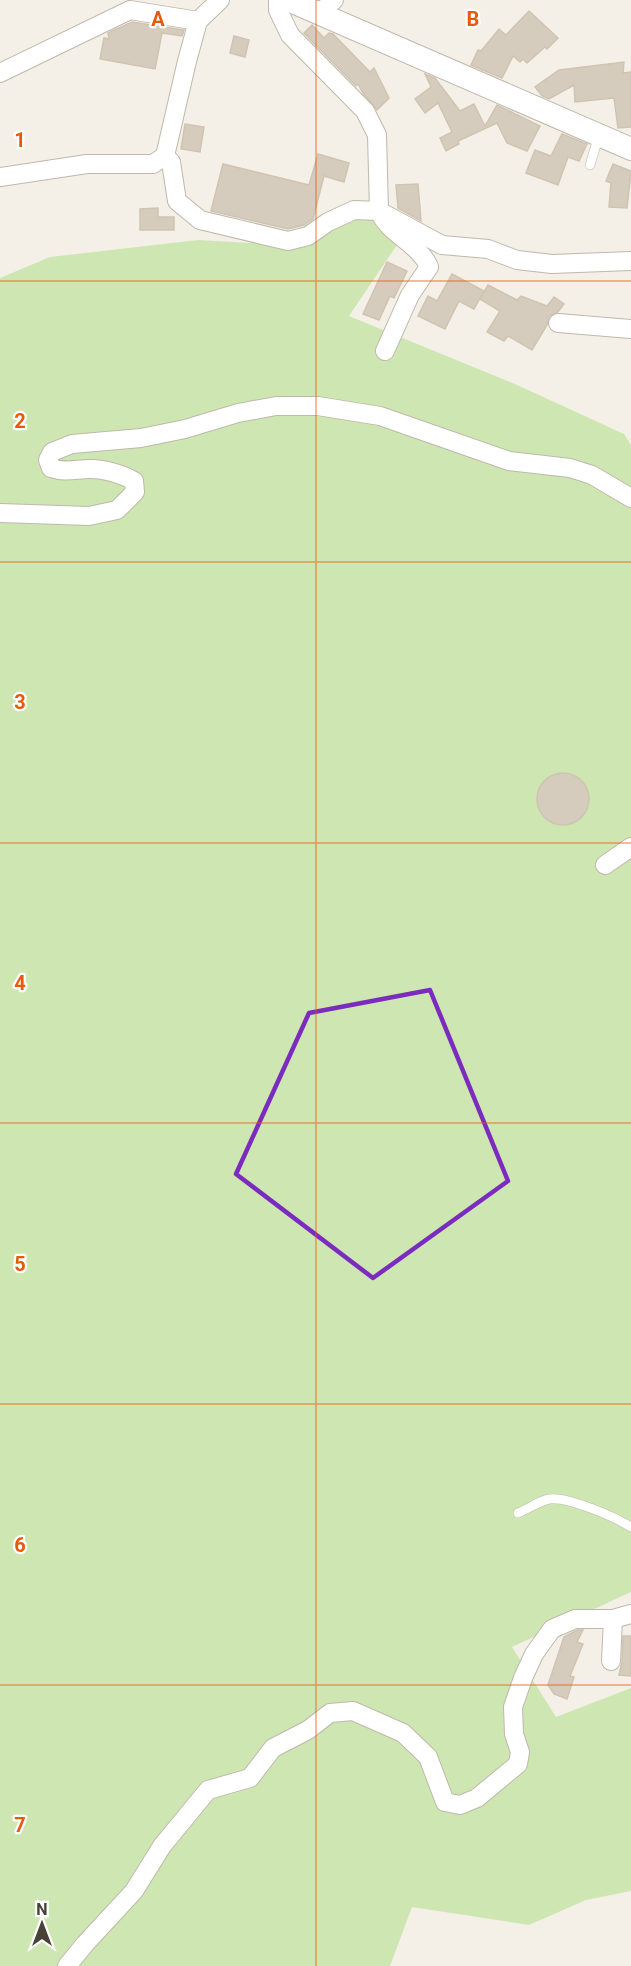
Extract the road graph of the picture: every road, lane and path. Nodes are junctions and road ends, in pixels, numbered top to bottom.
1 (220, 0) edge
2 (278, 0) edge
3 (288, 0) edge
4 (326, 7) edge
5 (198, 21) junction
6 (0, 73) edge
7 (598, 135) junction
8 (631, 149) edge
9 (165, 156) junction
10 (590, 165) dead end
11 (0, 177) edge
12 (379, 211) junction
13 (631, 261) edge
14 (558, 323) dead end
15 (631, 329) edge
16 (384, 351) dead end
17 (631, 498) edge
18 (0, 513) edge
19 (631, 847) edge
20 (605, 865) dead end
21 (518, 1513) dead end
22 (631, 1527) edge
23 (631, 1614) edge
24 (613, 1619) junction
25 (611, 1661) dead end
26 (67, 1966) edge

1 - 5 street
2 - 12 street
3 - 4 street
4 - 7 street
5 - 6 street
5 - 9 street
7 - 8 street
7 - 10 lane
9 - 11 street
9 - 12 street
12 - 13 street
12 - 16 street
14 - 15 street
17 - 18 street
19 - 20 street
21 - 22 lane
23 - 24 street
24 - 25 street
24 - 26 street

